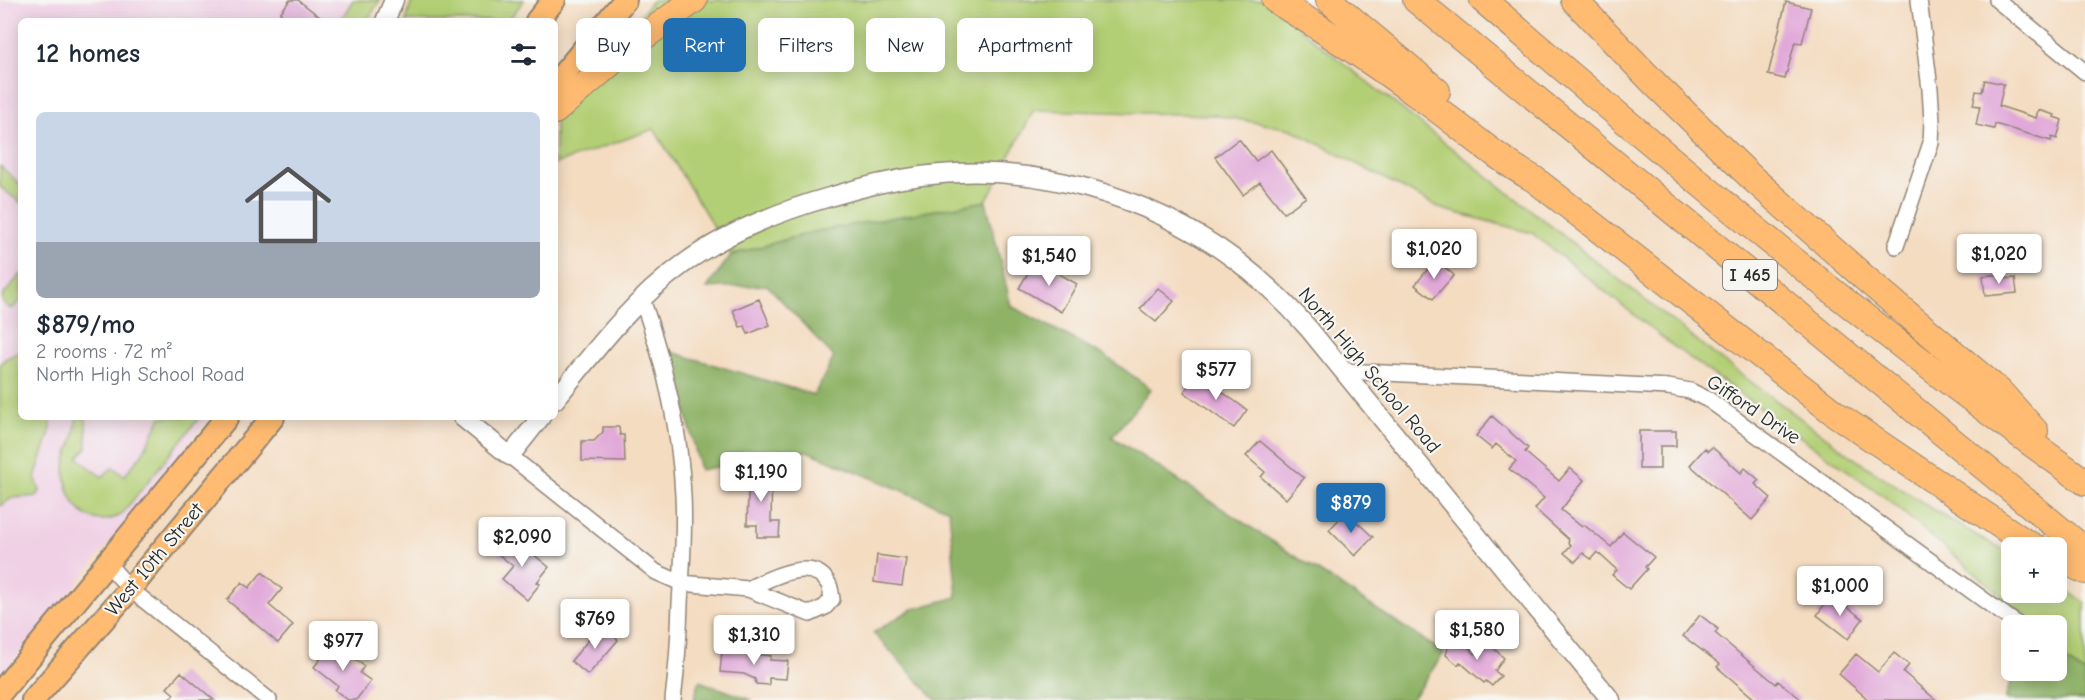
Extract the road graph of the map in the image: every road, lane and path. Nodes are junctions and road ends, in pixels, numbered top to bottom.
1 (394, 0) edge
2 (554, 0) edge
3 (625, 0) edge
4 (694, 0) edge
5 (1275, 0) edge
6 (1329, 0) edge
7 (1416, 0) edge
8 (1483, 0) edge
9 (1574, 0) edge
10 (1918, 0) edge
11 (1997, 0) edge
12 (386, 18) edge
13 (539, 18) edge
14 (2085, 72) edge
15 (558, 80) edge
16 (558, 108) edge
17 (1534, 179) junction
18 (1896, 246) dead end
19 (642, 299) junction
20 (1344, 371) junction
21 (558, 396) edge
22 (225, 420) edge
23 (271, 420) edge
24 (466, 420) edge
25 (539, 420) edge
26 (510, 456) junction
27 (2078, 477) edge
28 (2018, 537) edge
29 (2085, 550) edge
30 (2067, 562) edge
31 (107, 563) junction
32 (2085, 571) edge
33 (681, 583) junction
34 (130, 589) junction
35 (748, 589) junction
36 (2005, 615) edge
37 (0, 693) edge
38 (33, 700) edge
39 (269, 700) edge
40 (673, 700) edge
41 (1611, 700) edge

1 - 12 street
2 - 13 main road
3 - 15 main road
4 - 16 highway
5 - 17 highway
6 - 17 highway
7 - 29 highway, I 465
8 - 27 highway, I 465
9 - 27 highway
10 - 18 street
11 - 14 street
17 - 28 highway
19 - 20 street, North High School Road
19 - 21 street, North High School Road
19 - 33 street
20 - 36 street, Gifford Drive
20 - 41 street, North High School Road
22 - 31 main road, West 10th Street
23 - 34 main road, West 10th Street
24 - 26 street
25 - 26 street
26 - 33 street
30 - 32 highway
31 - 34 street
31 - 37 main road, West 10th Street
33 - 35 street
33 - 40 street
34 - 38 main road, West 10th Street
34 - 39 street
35 - 35 street

